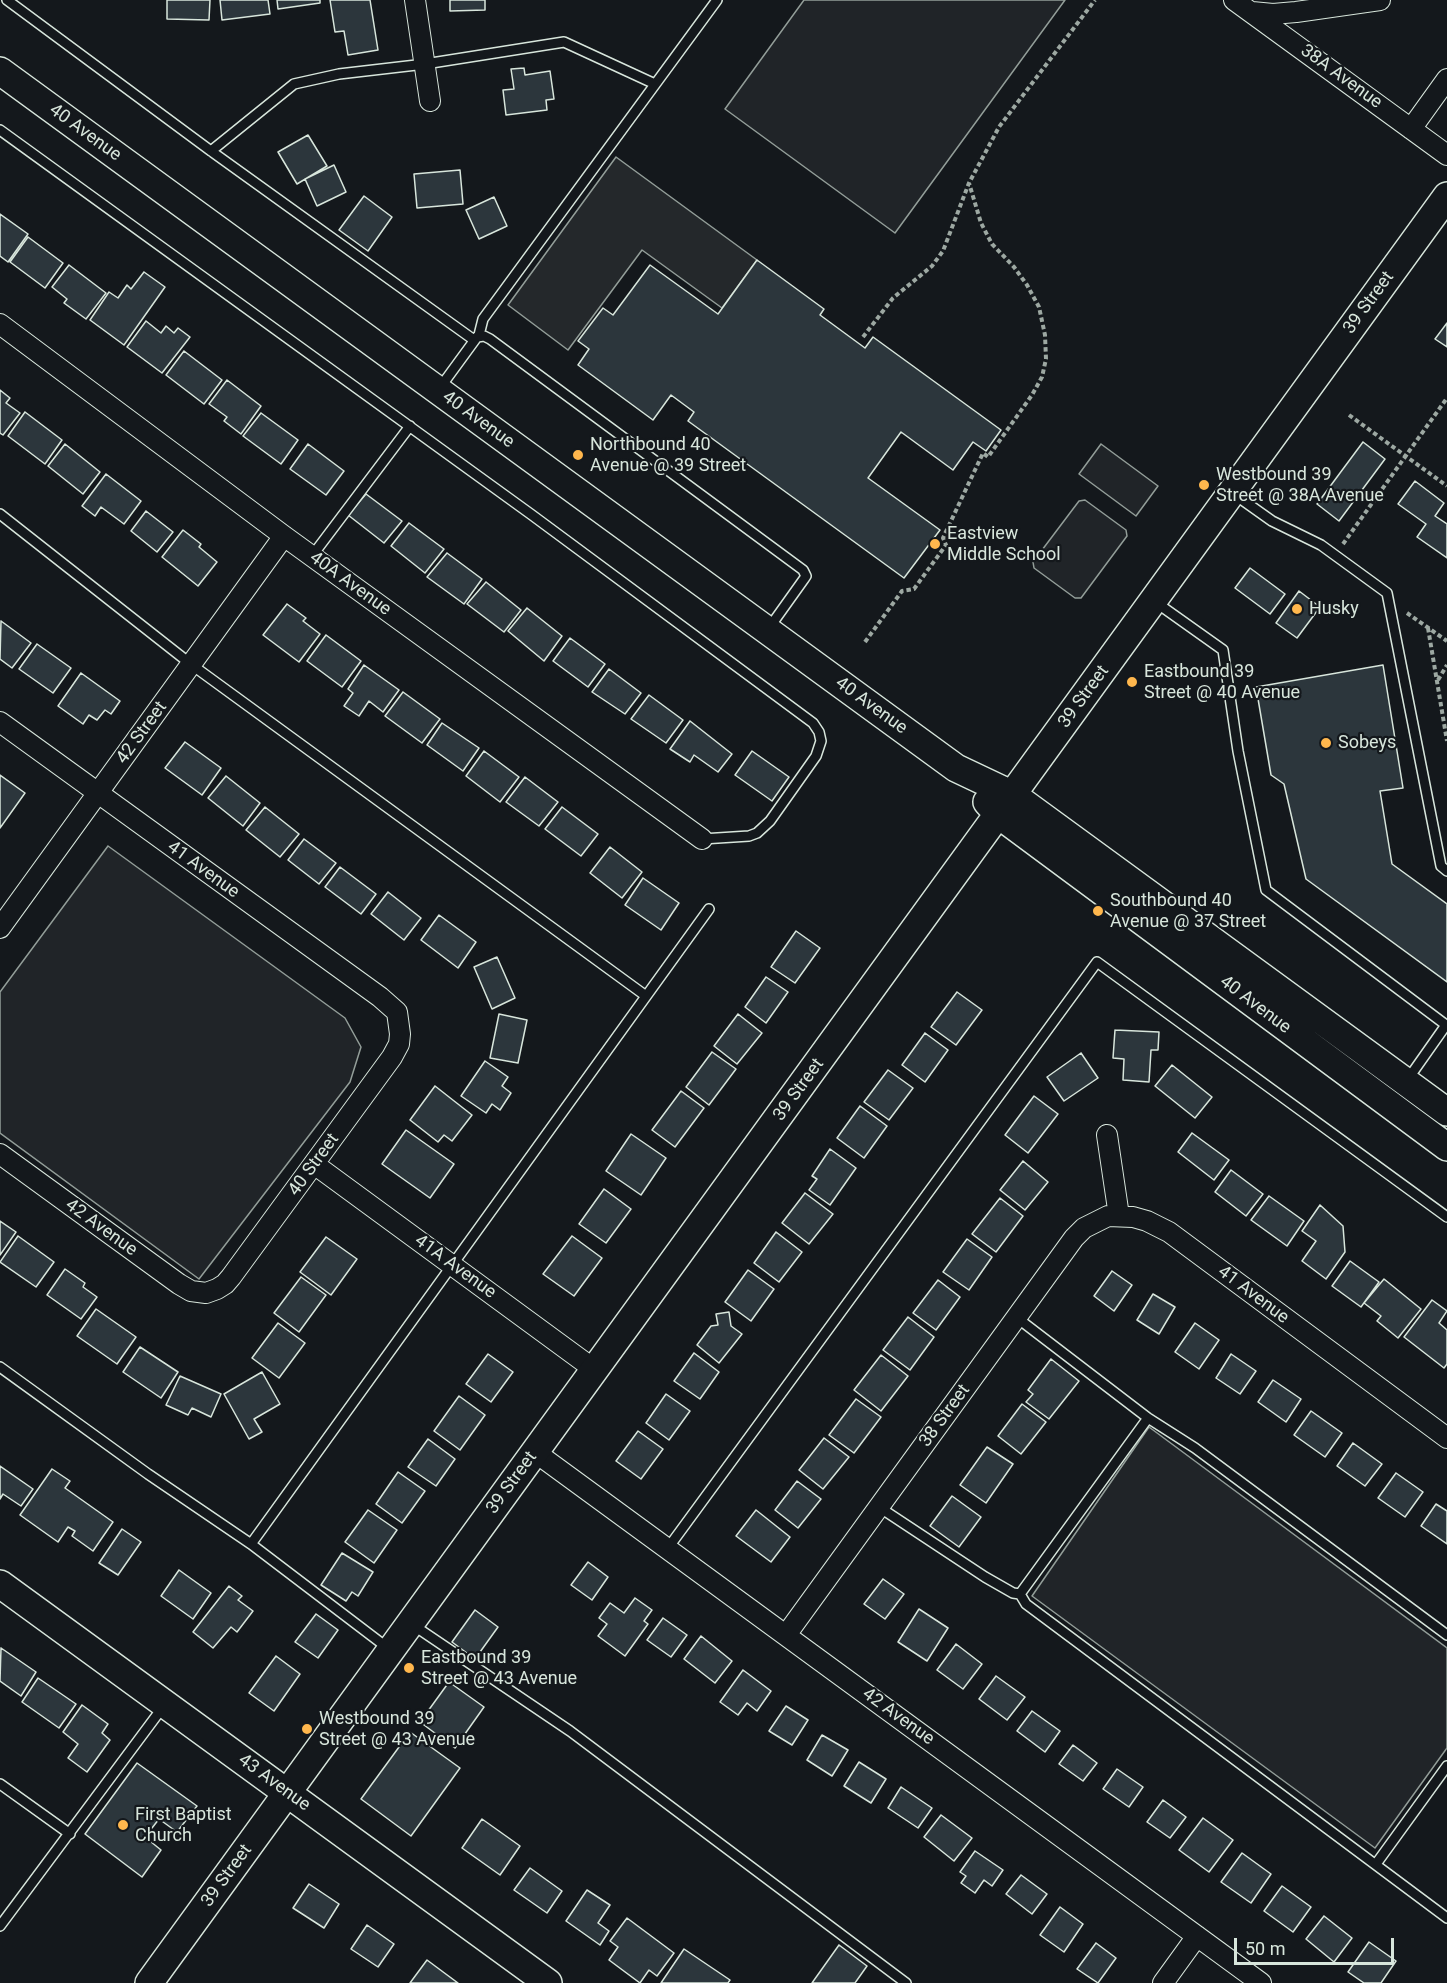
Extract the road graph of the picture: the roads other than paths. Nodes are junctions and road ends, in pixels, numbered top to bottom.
1 (7, 0) edge
2 (415, 0) edge
3 (717, 0) edge
4 (1234, 0) edge
5 (1380, 0) edge
6 (1251, 12) junction
7 (425, 64) junction
8 (0, 71) edge
9 (1447, 79) edge
10 (655, 84) junction
11 (430, 101) dead end
12 (0, 129) edge
13 (1411, 129) junction
14 (211, 151) junction
15 (1447, 155) edge
16 (1447, 196) edge
17 (0, 324) edge
18 (476, 338) junction
19 (437, 391) junction
20 (410, 426) junction
21 (1232, 492) junction
22 (0, 514) edge
23 (284, 536) junction
24 (312, 556) junction
25 (1154, 601) junction
26 (767, 630) junction
27 (192, 665) junction
28 (0, 722) edge
29 (98, 794) junction
30 (1006, 805) junction
31 (702, 839) joint
32 (1447, 871) edge
33 (709, 909) dead end
34 (0, 928) edge
35 (646, 996) junction
36 (400, 1022) joint
37 (1447, 1025) edge
38 (1406, 1081) junction
39 (1447, 1112) edge
40 (1107, 1135) dead end
41 (1447, 1147) edge
42 (0, 1154) edge
43 (314, 1164) junction
44 (1119, 1216) junction
45 (1447, 1217) edge
46 (452, 1264) junction
47 (206, 1293) joint
48 (1016, 1317) junction
49 (0, 1367) edge
50 (595, 1370) junction
51 (1148, 1418) junction
52 (1447, 1438) edge
53 (535, 1452) junction
54 (879, 1507) junction
55 (250, 1544) junction
56 (668, 1548) junction
57 (0, 1584) edge
58 (1020, 1594) junction
59 (411, 1623) junction
60 (786, 1635) junction
61 (1447, 1635) edge
62 (391, 1650) junction
63 (165, 1704) junction
64 (1447, 1766) edge
65 (0, 1784) edge
66 (288, 1792) junction
67 (70, 1834) junction
68 (1376, 1864) junction
69 (1447, 1918) edge
70 (0, 1926) edge
71 (1197, 1936) junction
72 (149, 1983) edge
73 (548, 1983) edge
74 (906, 1983) edge
75 (1163, 1983) edge
76 (1261, 1983) edge

1 - 14 lane
2 - 7 street
3 - 10 lane
4 - 6 street, 38A Avenue
5 - 6 street
6 - 13 street, 38A Avenue
7 - 10 lane
7 - 11 street
7 - 14 lane
8 - 19 street, 40 Avenue
9 - 13 street
10 - 18 lane
12 - 20 lane
13 - 15 street, 38A Avenue
14 - 18 lane
16 - 21 street, 39 Street
17 - 23 street, 40A Avenue
18 - 19 lane
18 - 26 lane
19 - 26 street, 40 Avenue
20 - 24 lane
20 - 31 lane
21 - 25 street, 39 Street
21 - 32 lane
22 - 27 lane
23 - 24 street, 40A Avenue
23 - 27 street, 42 Street
24 - 31 street, 40A Avenue
25 - 30 street, 39 Street
25 - 37 lane
26 - 30 street, 40 Avenue
27 - 29 street, 42 Street
27 - 35 lane
28 - 29 street, 41 Avenue
29 - 34 street, 42 Street
29 - 36 street, 41 Avenue
30 - 38 street, 40 Avenue
30 - 41 street, 40 Avenue
30 - 50 street, 39 Street
33 - 35 lane
35 - 46 lane
36 - 43 street, 40 Street
37 - 38 lane
38 - 39 street, 40 Avenue
40 - 44 street
42 - 47 street, 42 Avenue
43 - 46 street, 41A Avenue
43 - 47 street, 40 Street
44 - 48 street, 38 Street
44 - 52 street, 41 Avenue
45 - 56 lane
46 - 50 street, 41A Avenue
46 - 55 lane
48 - 51 lane
48 - 54 street, 38 Street
49 - 55 lane
50 - 53 street, 39 Street
51 - 58 lane
51 - 61 lane
53 - 56 street, 42 Avenue
53 - 59 street, 39 Street
54 - 58 lane
54 - 60 street, 38 Street
55 - 62 lane
56 - 60 street, 42 Avenue
57 - 63 street, 43 Avenue
58 - 68 lane
59 - 62 street, 39 Street
59 - 74 lane
60 - 71 street, 42 Avenue
62 - 66 street, 39 Street
63 - 66 street, 43 Avenue
63 - 67 lane
64 - 68 lane
65 - 67 lane
66 - 72 street, 39 Street
66 - 73 street, 43 Avenue
67 - 70 lane
68 - 69 lane
71 - 75 street
71 - 76 street, 42 Avenue

